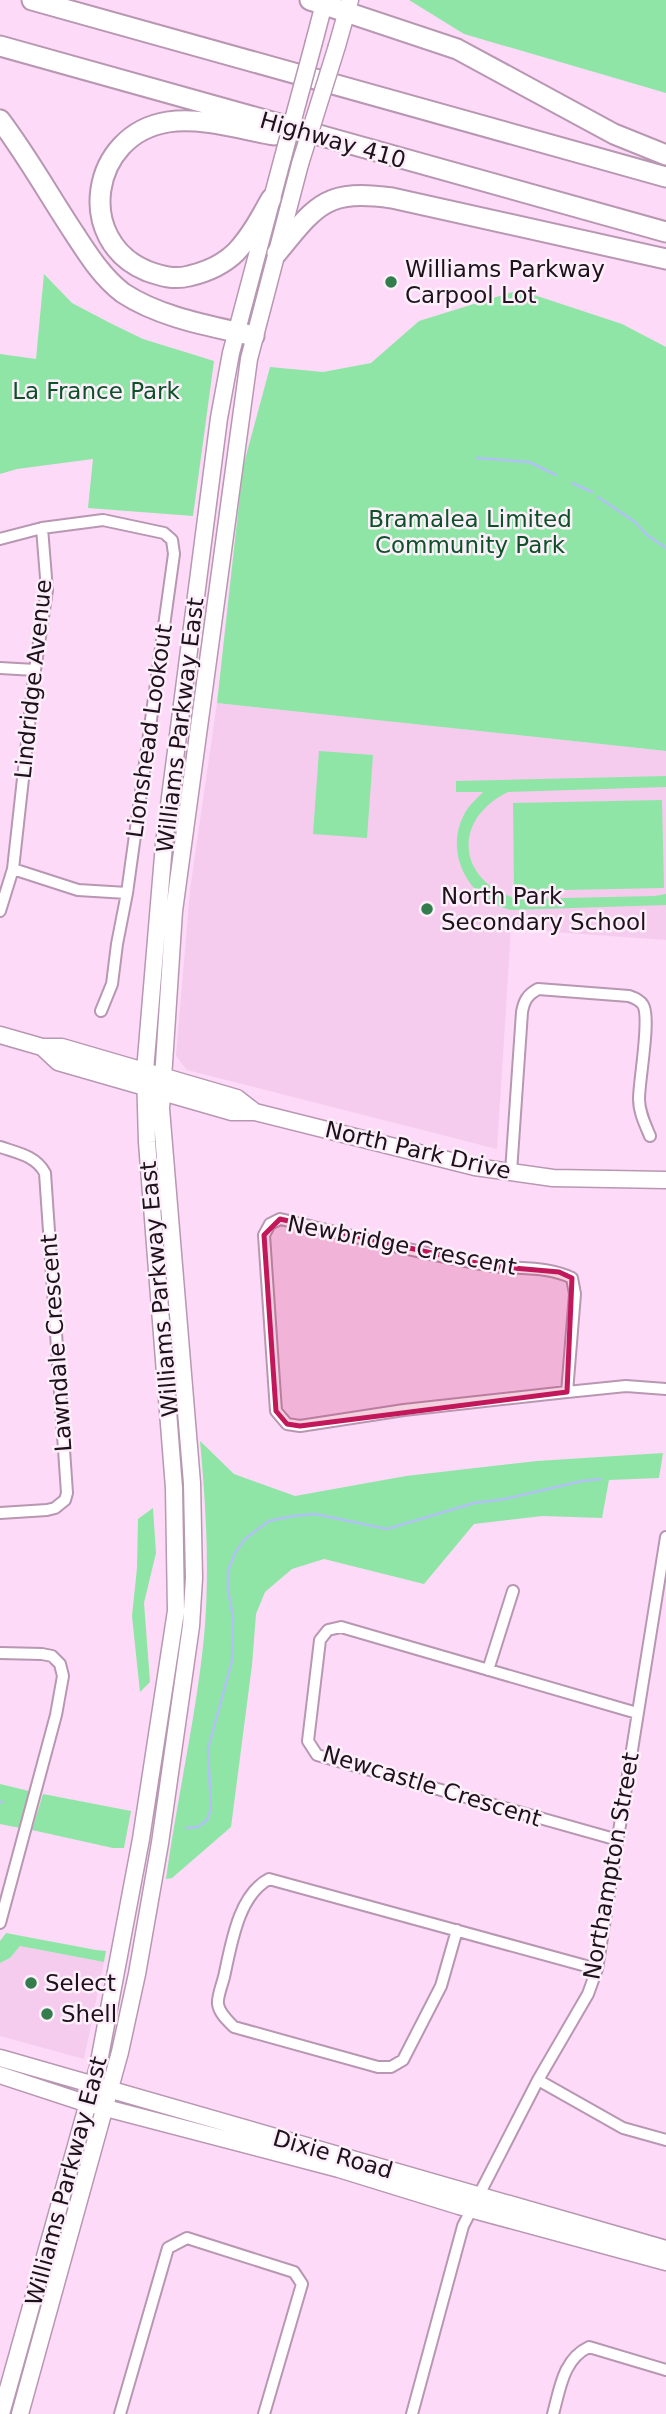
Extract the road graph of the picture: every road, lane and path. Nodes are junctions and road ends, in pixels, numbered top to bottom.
1 (32, 0) edge
2 (320, 1) edge
3 (349, 5) edge
4 (0, 46) edge
5 (0, 120) edge
6 (339, 142) junction
7 (666, 155) edge
8 (666, 177) edge
9 (271, 198) junction
10 (666, 232) edge
11 (277, 253) junction
12 (666, 259) edge
13 (245, 334) junction
14 (42, 528) junction
15 (0, 539) edge
16 (0, 668) edge
17 (35, 670) junction
18 (13, 869) junction
19 (127, 893) junction
20 (0, 911) edge
21 (101, 1011) dead end
22 (0, 1035) edge
23 (145, 1079) junction
24 (162, 1084) junction
25 (650, 1136) dead end
26 (0, 1147) edge
27 (511, 1172) junction
28 (666, 1180) edge
29 (666, 1389) edge
30 (567, 1392) junction
31 (0, 1513) edge
32 (666, 1537) edge
33 (513, 1591) dead end
34 (0, 1653) edge
35 (488, 1670) junction
36 (637, 1713) junction
37 (618, 1840) junction
38 (0, 1923) edge
39 (457, 1930) junction
40 (597, 1969) junction
41 (0, 2058) edge
42 (0, 2075) edge
43 (538, 2080) junction
44 (94, 2084) junction
45 (111, 2089) junction
46 (97, 2105) junction
47 (666, 2140) edge
48 (474, 2202) junction
49 (666, 2249) edge
50 (666, 2262) edge
51 (666, 2370) edge
52 (1, 2414) edge
53 (20, 2414) edge
54 (120, 2414) edge
55 (264, 2414) edge
56 (412, 2414) edge
57 (553, 2414) edge

1 - 8 highway
2 - 3 highway
2 - 9 main road, Williams Parkway East, bridge
3 - 7 highway
3 - 11 main road, Williams Parkway East, bridge
4 - 6 highway, Highway 410
5 - 13 highway
6 - 9 highway
6 - 10 highway, Highway 410
9 - 13 main road, Williams Parkway East
11 - 12 highway
11 - 13 main road, Williams Parkway East
13 - 23 main road, Williams Parkway East
13 - 24 main road, Williams Parkway East
14 - 15 street
14 - 17 street, Lindridge Avenue
14 - 19 street, Lionshead Lookout
16 - 17 street
17 - 18 street, Lindridge Avenue
18 - 19 street
18 - 20 street, Lindridge Avenue
19 - 21 street, Lionshead Lookout
22 - 23 main road, North Park Drive
23 - 24 main road, North Park Drive
23 - 44 main road, Williams Parkway East
24 - 27 main road, North Park Drive
24 - 45 main road, Williams Parkway East
25 - 27 street
26 - 31 street, Lawndale Crescent
27 - 28 main road, North Park Drive
29 - 30 street, Newbridge Crescent
30 - 30 street, Newbridge Crescent
32 - 36 street, Northampton Street
33 - 35 street
34 - 38 street
35 - 36 street, Newcastle Crescent
35 - 37 street, Newcastle Crescent
36 - 37 street, Northampton Street
37 - 40 street, Northampton Street
39 - 39 street
39 - 40 street
40 - 43 street, Northampton Street
41 - 44 main road, Dixie Road
42 - 46 main road, Dixie Road
43 - 47 street
43 - 48 street, Northampton Street
44 - 45 main road, Dixie Road
44 - 46 main road, Williams Parkway East
45 - 46 main road, Williams Parkway East
45 - 48 main road, Dixie Road
46 - 48 main road, Dixie Road
46 - 52 main road, Williams Parkway East
46 - 53 main road, Williams Parkway East
48 - 49 main road, Dixie Road
48 - 50 main road, Dixie Road
48 - 56 street, Northampton Street
51 - 57 street
54 - 55 street

